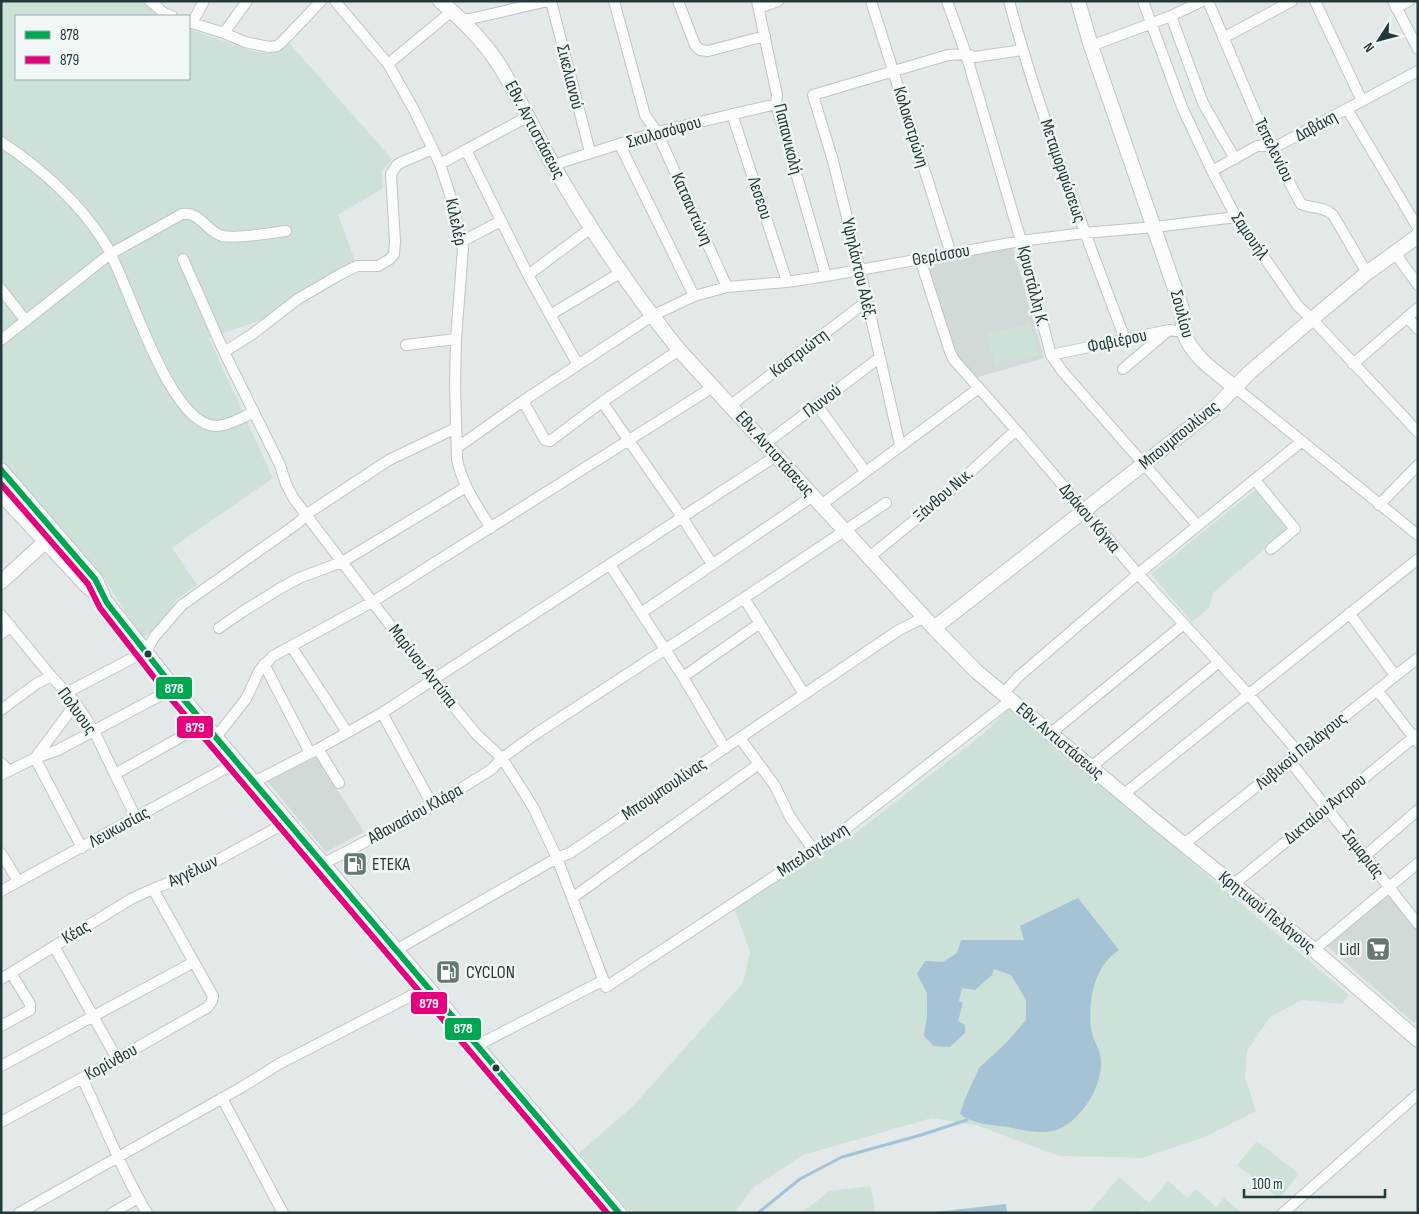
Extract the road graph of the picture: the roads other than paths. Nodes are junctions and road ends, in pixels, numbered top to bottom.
1 (150, 1) edge
2 (204, 1) edge
3 (248, 1) edge
4 (320, 1) edge
5 (335, 1) edge
6 (440, 1) edge
7 (550, 1) edge
8 (614, 1) edge
9 (678, 1) edge
10 (778, 1) edge
11 (872, 1) edge
12 (947, 1) edge
13 (1008, 1) edge
14 (1078, 1) edge
15 (1143, 1) edge
16 (1202, 1) edge
17 (1208, 1) edge
18 (1292, 1) edge
19 (1315, 1) edge
20 (1409, 1) edge
21 (1395, 4) edge
22 (758, 5) edge
23 (169, 15) edge
24 (457, 15) junction
25 (1171, 16) junction
26 (191, 23) edge
27 (1151, 24) junction
28 (224, 33) junction
29 (766, 36) junction
30 (1224, 38) junction
31 (1091, 46) junction
32 (1418, 49) edge
33 (1022, 50) junction
34 (966, 54) junction
35 (388, 64) junction
36 (893, 71) junction
37 (1418, 71) edge
38 (1362, 101) junction
39 (776, 104) junction
40 (1347, 109) junction
41 (732, 114) junction
42 (527, 117) junction
43 (657, 132) junction
44 (1, 142) edge
45 (620, 145) junction
46 (1269, 145) junction
47 (433, 149) junction
48 (466, 150) junction
49 (590, 152) junction
50 (1235, 159) junction
51 (440, 164) junction
52 (553, 165) junction
53 (1212, 171) junction
54 (1236, 217) junction
55 (501, 221) junction
56 (590, 228) junction
57 (1155, 228) junction
58 (1418, 228) edge
59 (286, 231) dead end
60 (1084, 233) junction
61 (1418, 236) edge
62 (1021, 241) junction
63 (461, 242) junction
64 (1395, 253) junction
65 (110, 254) junction
66 (950, 254) junction
67 (183, 259) dead end
68 (920, 259) junction
69 (860, 270) junction
70 (620, 273) junction
71 (1367, 273) junction
72 (528, 276) junction
73 (826, 276) junction
74 (787, 282) junction
75 (1418, 285) edge
76 (727, 287) junction
77 (1, 289) edge
78 (694, 296) junction
79 (867, 302) junction
80 (1418, 308) edge
81 (550, 314) junction
82 (652, 316) junction
83 (1407, 317) junction
84 (1312, 319) junction
85 (26, 321) junction
86 (1418, 329) edge
87 (1170, 330) junction
88 (1184, 332) junction
89 (456, 339) junction
90 (1125, 339) junction
91 (1, 340) edge
92 (406, 345) dead end
93 (679, 350) junction
94 (224, 352) junction
95 (1051, 355) junction
96 (879, 358) junction
97 (1353, 364) junction
98 (578, 366) junction
99 (1123, 369) dead end
100 (713, 387) junction
101 (978, 388) junction
102 (1236, 388) junction
103 (523, 401) junction
104 (602, 402) junction
105 (730, 405) junction
106 (816, 405) junction
107 (254, 412) junction
108 (456, 428) junction
109 (1016, 430) junction
110 (1418, 432) edge
111 (629, 440) junction
112 (1301, 442) junction
113 (765, 444) junction
114 (900, 445) junction
115 (458, 447) junction
116 (776, 456) junction
117 (1143, 464) junction
118 (1418, 465) edge
119 (1, 470) edge
120 (865, 471) junction
121 (1254, 480) junction
122 (466, 487) junction
123 (1, 494) edge
124 (817, 501) junction
125 (886, 503) dead end
126 (1379, 505) junction
127 (1084, 512) junction
128 (306, 514) junction
129 (682, 517) junction
130 (1198, 526) junction
131 (491, 528) junction
132 (844, 532) junction
133 (1418, 535) edge
134 (46, 541) junction
135 (1271, 549) dead end
136 (868, 558) junction
137 (1418, 559) edge
138 (342, 562) junction
139 (610, 564) junction
140 (712, 564) junction
141 (1138, 574) junction
142 (1, 582) edge
143 (744, 598) junction
144 (374, 601) junction
145 (107, 603) junction
146 (641, 613) junction
147 (1349, 613) junction
148 (1, 615) edge
149 (760, 623) junction
150 (929, 623) junction
151 (1184, 624) junction
152 (11, 626) junction
153 (219, 628) dead end
154 (1, 634) edge
155 (291, 646) junction
156 (146, 651) junction
157 (664, 651) junction
158 (1418, 658) edge
159 (1219, 662) junction
160 (264, 664) junction
161 (50, 676) junction
162 (1395, 676) junction
163 (683, 678) junction
164 (432, 680) junction
165 (174, 688) junction
166 (1377, 690) junction
167 (66, 693) junction
168 (804, 694) junction
169 (1249, 695) junction
170 (1007, 697) junction
171 (76, 703) junction
172 (1, 710) edge
173 (382, 713) junction
174 (204, 724) junction
175 (94, 731) junction
176 (348, 732) junction
177 (1051, 733) junction
178 (216, 737) junction
179 (740, 738) junction
180 (1416, 738) edge
181 (726, 748) junction
182 (314, 751) junction
183 (1298, 752) junction
184 (35, 758) junction
185 (502, 758) junction
186 (1289, 760) junction
187 (237, 762) junction
188 (1, 763) edge
189 (759, 764) junction
190 (1091, 767) junction
191 (5, 773) edge
192 (115, 774) junction
193 (254, 782) junction
194 (339, 783) dead end
195 (1124, 794) junction
196 (433, 806) junction
197 (1327, 807) junction
198 (1418, 810) edge
199 (136, 818) junction
200 (288, 822) junction
201 (1184, 844) junction
202 (82, 848) junction
203 (815, 852) junction
204 (1, 853) edge
205 (1365, 856) junction
206 (557, 858) junction
207 (1418, 863) edge
208 (324, 864) junction
209 (18, 881) junction
210 (1234, 884) junction
211 (1389, 887) junction
212 (153, 889) junction
213 (1, 891) edge
214 (572, 898) junction
215 (1418, 924) edge
216 (54, 946) junction
217 (396, 950) junction
218 (1314, 950) junction
219 (194, 962) junction
220 (11, 973) junction
221 (1, 978) edge
222 (605, 984) junction
223 (428, 987) junction
224 (213, 996) joint
225 (92, 1016) junction
226 (1, 1026) edge
227 (1415, 1034) edge
228 (476, 1046) junction
229 (117, 1059) junction
230 (1, 1066) edge
231 (82, 1078) junction
232 (1418, 1094) edge
233 (222, 1098) junction
234 (1, 1122) edge
235 (118, 1158) junction
236 (138, 1198) junction
237 (19, 1213) edge
238 (112, 1213) edge
239 (147, 1213) edge
240 (283, 1213) edge
241 (619, 1213) edge
242 (1283, 1213) edge

1 - 23 street
2 - 26 street
3 - 28 street
4 - 28 street
5 - 35 street, Κιλελέρ
6 - 24 street, Εθν. Αντιστάσεως
7 - 24 street
7 - 49 street, Σικελιανού
8 - 43 street, Κατσαντώνη
9 - 29 street
10 - 22 street
11 - 36 street, Κολοκοτρώνη
12 - 34 street, Κρυστάλλη Κ.
13 - 33 street, Μεταμορφώσεως
14 - 31 street, Σουλίου
15 - 27 street, Σαμουήλ
16 - 25 street
17 - 30 street, Τεπελενίου
18 - 30 street
19 - 38 street
20 - 21 street
21 - 32 street
22 - 29 street, Παπανικολή
24 - 35 street
24 - 42 street, Εθν. Αντιστάσεως
25 - 27 street
25 - 50 street
26 - 28 street
27 - 31 street
27 - 53 street, Σαμουήλ
29 - 39 street, Παπανικολή
30 - 46 street, Τεπελενίου
31 - 57 street, Σουλίου
33 - 34 street
33 - 60 street, Μεταμορφώσεως
34 - 36 street
34 - 62 street, Κρυστάλλη Κ.
35 - 47 street, Κιλελέρ
36 - 66 street, Κολοκοτρώνη
36 - 69 street, Υψηλάντου Αλέξ.
37 - 38 street, Δαβάκη
38 - 40 street, Δαβάκη
39 - 41 street, Σκυλοσόφου
39 - 73 street, Παπανικολή
40 - 46 street, Δαβάκη
40 - 58 street
41 - 43 street, Σκυλοσόφου
41 - 74 street, Λεσεου
42 - 48 street
42 - 52 street, Εθν. Αντιστάσεως
43 - 45 street, Σκυλοσόφου
43 - 76 street, Κατσαντώνη
44 - 65 street
45 - 49 street, Σκυλοσόφου
45 - 78 street
46 - 50 street, Δαβάκη
46 - 71 street, Τεπελενίου
47 - 51 street, Κιλελέρ
47 - 94 street
48 - 51 street
48 - 55 street
49 - 52 street, Σκυλοσόφου
50 - 53 street, Δαβάκη
51 - 63 street, Κιλελέρ
52 - 56 street, Εθν. Αντιστάσεως
53 - 54 street, Σαμουήλ
54 - 57 street, Θερίσσου
54 - 84 street, Σαμουήλ
55 - 63 street
55 - 72 street
56 - 70 street, Εθν. Αντιστάσεως
56 - 72 street
57 - 60 street, Θερίσσου
57 - 88 street, Σουλίου
59 - 65 street
60 - 62 street, Θερίσσου
60 - 90 street, Μεταμορφώσεως
61 - 64 street, Μπουμπουλίνας
62 - 66 street, Θερίσσου
62 - 95 street, Κρυστάλλη Κ.
63 - 89 street, Κιλελέρ
64 - 71 street, Μπουμπουλίνας
64 - 75 street
65 - 85 street
65 - 107 street
66 - 68 street, Θερίσσου
67 - 94 street, Μαρίνου Αντύπα
68 - 69 street, Θερίσσου
68 - 101 street, Δράκου Κόγκα
69 - 73 street, Θερίσσου
69 - 79 street, Υψηλάντου Αλέξ.
70 - 81 street
70 - 82 street, Εθν. Αντιστάσεως
71 - 84 street, Μπουμπουλίνας
72 - 81 street
73 - 74 street, Θερίσσου
74 - 76 street, Θερίσσου
76 - 78 street, Θερίσσου
77 - 85 street
78 - 82 street, Θερίσσου
79 - 96 street, Υψηλάντου Αλέξ.
79 - 105 street, Καστριώτη
80 - 83 street
81 - 98 street
82 - 93 street, Εθν. Αντιστάσεως
82 - 98 street, Θερίσσου
83 - 86 street
83 - 97 street
84 - 97 street, Σαμουήλ
84 - 102 street, Μπουμπουλίνας
85 - 91 street
87 - 88 street, Φαβιέρου
87 - 90 street, Φαβιέρου
87 - 99 street
88 - 102 street, Σουλίου
89 - 92 street
89 - 108 street, Κιλελέρ
90 - 95 street, Φαβιέρου
93 - 100 street, Εθν. Αντιστάσεως
93 - 104 street
94 - 107 street, Μαρίνου Αντύπα
95 - 117 street, Κρυστάλλη Κ.
96 - 106 street, Γλυνού
96 - 114 street, Υψηλάντου Αλέξ.
97 - 110 street, Σαμουήλ
98 - 103 street, Θερίσσου
100 - 105 street, Εθν. Αντιστάσεως
100 - 111 street
101 - 109 street, Δράκου Κόγκα
101 - 114 street
102 - 112 street, Σουλίου
102 - 117 street, Μπουμπουλίνας
103 - 104 street
103 - 115 street, Θερίσσου
104 - 111 street
105 - 113 street, Εθν. Αντιστάσεως
106 - 113 street, Γλυνού
106 - 120 street
107 - 128 street, Μαρίνου Αντύπα
108 - 115 street, Κιλελέρ
108 - 128 street
109 - 127 street, Δράκου Κόγκα
109 - 136 street, Ξάνθου Νικ.
111 - 129 street
111 - 131 street
112 - 121 street, Μπελογιάννη
112 - 126 street, Σουλίου
113 - 116 street, Εθν. Αντιστάσεως
114 - 120 street
115 - 122 street, Κιλελέρ
116 - 124 street, Εθν. Αντιστάσεως
116 - 129 street
117 - 127 street, Μπουμπουλίνας
117 - 130 street, Κρυστάλλη Κ.
118 - 126 street
119 - 145 street
120 - 124 street
121 - 130 street, Μπελογιάννη
121 - 135 street
122 - 131 street, Κιλελέρ
122 - 138 street
123 - 134 street
124 - 132 street, Εθν. Αντιστάσεως
124 - 140 street
125 - 132 street, Αθανασίου Κλάρα
126 - 133 street, Σουλίου
127 - 141 street, Δράκου Κόγκα
127 - 150 street, Μπουμπουλίνας
128 - 138 street, Μαρίνου Αντύπα
128 - 156 street
129 - 139 street
129 - 140 street
130 - 141 street, Μπελογιάννη
131 - 144 street
132 - 136 street, Εθν. Αντιστάσεως
132 - 143 street, Αθανασίου Κλάρα
134 - 142 street
134 - 145 street
136 - 150 street, Εθν. Αντιστάσεως
137 - 147 street
138 - 144 street, Μαρίνου Αντύπα
138 - 153 street
139 - 146 street
139 - 164 street
140 - 146 street
141 - 151 street, Δράκου Κόγκα
141 - 170 street, Μπελογιάννη
143 - 149 street
143 - 157 street, Αθανασίου Κλάρα
144 - 155 street
144 - 164 street, Μαρίνου Αντύπα
145 - 156 street
146 - 157 street
147 - 162 street
147 - 169 street
148 - 152 street, Πολυους
149 - 163 street
149 - 168 street
150 - 168 street, Μπουμπουλίνας
150 - 170 street, Εθν. Αντιστάσεως
151 - 159 street, Δράκου Κόγκα
151 - 177 street
152 - 154 street
152 - 161 street, Πολυους
155 - 160 street
155 - 176 street
156 - 165 street
156 - 167 street
157 - 163 street
157 - 185 street, Αθανασίου Κλάρα
158 - 162 street, Λυβικού Πελάγους
159 - 169 street, Δράκου Κόγκα
159 - 190 street
160 - 178 street
160 - 182 street
161 - 167 street, Πολυους
161 - 172 street
162 - 166 street, Λυβικού Πελάγους
163 - 181 street
164 - 173 street
164 - 185 street, Μαρίνου Αντύπα
165 - 174 street
165 - 175 street
166 - 180 street
166 - 183 street, Λυβικού Πελάγους
167 - 171 street, Πολυους
168 - 179 street, Μπουμπουλίνας
169 - 183 street, Δράκου Κόγκα
169 - 195 street
170 - 177 street, Εθν. Αντιστάσεως
170 - 203 street, Μπελογιάννη
171 - 175 street, Πολυους
171 - 184 street
173 - 176 street
173 - 196 street
174 - 178 street
174 - 192 street
175 - 184 street
175 - 192 street, Πολυους
176 - 182 street
177 - 190 street, Εθν. Αντιστάσεως
178 - 187 street
179 - 181 street, Μπουμπουλίνας
179 - 189 street
180 - 197 street, Δικταίου Άντρου
181 - 206 street, Μπουμπουλίνας
182 - 193 street
182 - 194 street
183 - 186 street, Λυβικού Πελάγους
184 - 191 street
184 - 202 street
185 - 196 street, Αθανασίου Κλάρα
185 - 206 street, Μαρίνου Αντύπα
186 - 197 street, Σαμαριάς
186 - 201 street, Λυβικού Πελάγους
187 - 193 street
187 - 199 street, Λευκωσίας
188 - 191 street
189 - 203 street
189 - 214 street
190 - 195 street, Εθν. Αντιστάσεως
192 - 199 street, Πολυους
193 - 200 street
195 - 201 street, Εθν. Αντιστάσεως
196 - 208 street, Αθανασίου Κλάρα
197 - 205 street, Σαμαριάς
197 - 210 street, Δικταίου Άντρου
198 - 205 street
199 - 202 street, Λευκωσίας
200 - 208 street
200 - 212 street, Αγγέλων
201 - 210 street, Κρητικού Πελάγους
202 - 209 street, Λευκωσίας
203 - 222 street, Μπελογιάννη
204 - 209 street
205 - 211 street, Σαμαριάς
206 - 214 street, Μαρίνου Αντύπα
206 - 217 street, Μπουμπουλίνας
207 - 211 street
208 - 217 street
209 - 213 street, Λευκωσίας
210 - 218 street, Κρητικού Πελάγους
211 - 215 street, Σαμαριάς
211 - 218 street
212 - 216 street, Κέας
212 - 219 street, Αγγέλων
214 - 222 street, Μαρίνου Αντύπα
216 - 220 street, Κέας
216 - 225 street
217 - 223 street
218 - 227 street, Κρητικού Πελάγους
219 - 224 street, Αγγέλων
219 - 225 street
220 - 221 street, Κέας
220 - 226 street
222 - 228 street, Μπελογιάννη
223 - 228 street
223 - 233 street
224 - 229 street, Κορίνθου
225 - 229 street
225 - 230 street
228 - 241 street
229 - 231 street, Κορίνθου
231 - 234 street, Κορίνθου
231 - 235 street
232 - 242 street
233 - 235 street
233 - 240 street
235 - 236 street
235 - 237 street
236 - 238 street
236 - 239 street

